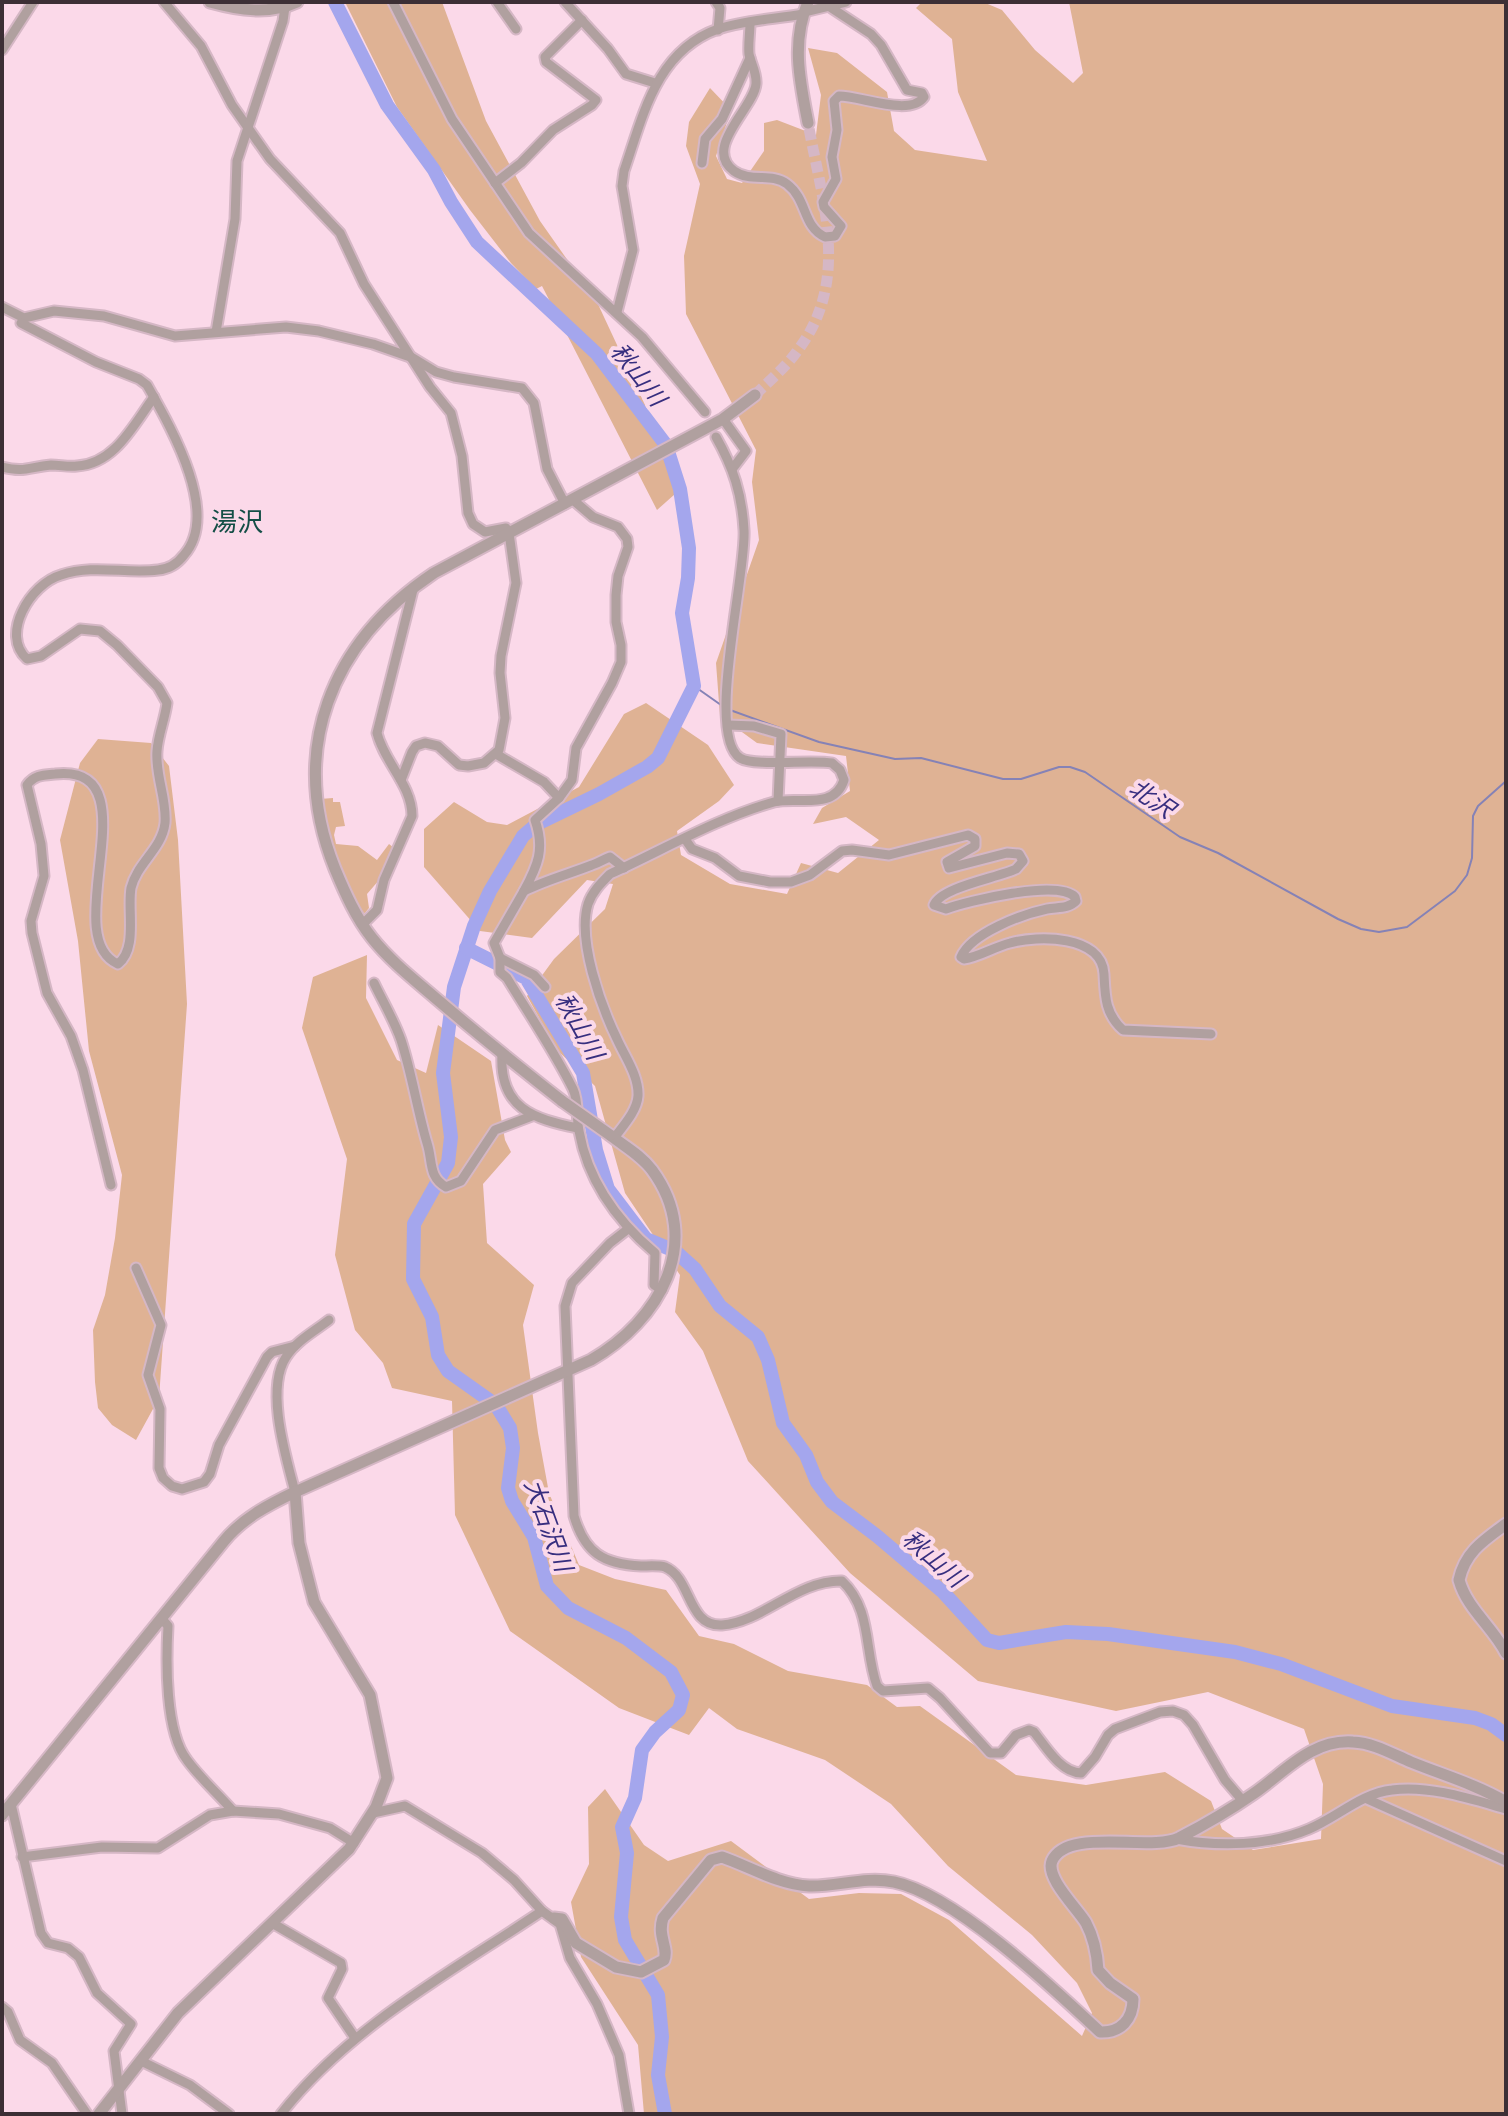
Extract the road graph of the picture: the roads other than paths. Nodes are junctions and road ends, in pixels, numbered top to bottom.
1 (33, 2) edge
2 (164, 2) edge
3 (210, 2) edge
4 (297, 2) edge
5 (393, 2) edge
6 (497, 2) edge
7 (565, 2) edge
8 (716, 2) edge
9 (846, 2) edge
10 (238, 5) edge
11 (285, 7) junction
12 (830, 7) junction
13 (805, 10) edge
14 (582, 20) junction
15 (750, 23) junction
16 (516, 29) dead end
17 (718, 30) junction
18 (2, 50) edge
19 (750, 58) junction
20 (655, 83) junction
21 (808, 123) tunnel mouth
22 (248, 126) junction
23 (702, 163) dead end
24 (495, 183) junction
25 (2, 307) edge
26 (617, 312) junction
27 (21, 323) dead end
28 (216, 332) junction
29 (413, 358) junction
30 (755, 395) tunnel mouth
31 (154, 397) junction
32 (705, 412) dead end
33 (723, 419) junction
34 (716, 437) dead end
35 (2, 467) edge
36 (733, 468) junction
37 (569, 502) junction
38 (509, 533) junction
39 (414, 586) junction
40 (728, 720) junction
41 (496, 754) junction
42 (779, 761) junction
43 (401, 780) junction
44 (559, 798) junction
45 (778, 801) junction
46 (685, 839) junction
47 (624, 868) junction
48 (524, 891) junction
49 (363, 924) junction
50 (500, 958) junction
51 (374, 983) dead end
52 (545, 987) dead end
53 (1211, 1034) dead end
54 (502, 1054) junction
55 (532, 1116) junction
56 (578, 1128) junction
57 (612, 1136) junction
58 (111, 1185) dead end
59 (628, 1229) junction
60 (136, 1268) dead end
61 (662, 1290) junction
62 (329, 1320) dead end
63 (295, 1346) junction
64 (569, 1371) junction
65 (295, 1492) junction
66 (1506, 1524) edge
67 (162, 1619) junction
68 (1506, 1653) edge
69 (1367, 1799) junction
70 (6, 1801) edge
71 (1243, 1801) junction
72 (1506, 1802) edge
73 (1506, 1809) edge
74 (233, 1811) junction
75 (373, 1813) junction
76 (2, 1815) edge
77 (1176, 1839) junction
78 (354, 1843) junction
79 (22, 1857) junction
80 (1506, 1861) edge
81 (542, 1911) junction
82 (554, 1918) junction
83 (272, 1923) junction
84 (2, 2007) edge
85 (355, 2038) junction
86 (141, 2061) junction
87 (118, 2090) junction
88 (87, 2114) edge
89 (99, 2114) edge
90 (122, 2114) edge
91 (229, 2114) edge
92 (281, 2114) edge
93 (629, 2114) edge

1 - 18 street
2 - 22 street
3 - 10 street
4 - 11 street
5 - 24 street
6 - 16 street
7 - 14 street
8 - 17 street
9 - 12 street
10 - 11 street
11 - 22 street
12 - 13 street
12 - 19 street
13 - 15 street
13 - 21 street
14 - 20 street
14 - 24 street
15 - 17 street
15 - 19 street
17 - 20 street
19 - 23 street
20 - 26 street
22 - 28 street
22 - 29 street
24 - 26 street
25 - 28 street
26 - 32 street
27 - 31 street
28 - 29 street
29 - 37 street
29 - 38 street
30 - 33 street
31 - 35 street
31 - 58 street
33 - 36 street
33 - 37 street
34 - 36 street
36 - 40 street
37 - 38 street
37 - 44 street
38 - 39 street
38 - 41 street
39 - 43 street
39 - 49 street
40 - 42 street
40 - 42 street
41 - 43 street
41 - 44 street
42 - 45 street
42 - 45 street
43 - 49 street
44 - 48 street
45 - 46 street
46 - 47 street
46 - 53 street
47 - 48 street
47 - 57 street
48 - 50 street
49 - 54 street
50 - 52 street
50 - 56 street
51 - 55 street
54 - 55 street
54 - 57 street, bridge
55 - 56 street
56 - 59 street
57 - 61 street
59 - 61 street
59 - 64 street
60 - 63 street
61 - 64 street
62 - 63 street
63 - 65 street
64 - 65 street
64 - 71 street
65 - 67 street
65 - 75 street
66 - 68 street
67 - 70 street
67 - 74 street
69 - 73 street
69 - 77 street
69 - 80 street
70 - 76 street
70 - 79 street
71 - 72 street
71 - 77 street
74 - 78 street
74 - 79 street
75 - 78 street
75 - 81 street
77 - 82 street
78 - 83 street
79 - 87 street
81 - 82 street
81 - 85 street
82 - 93 street
83 - 85 street
83 - 86 street
84 - 88 street
85 - 92 street
86 - 87 street
86 - 91 street
87 - 89 street
87 - 90 street

